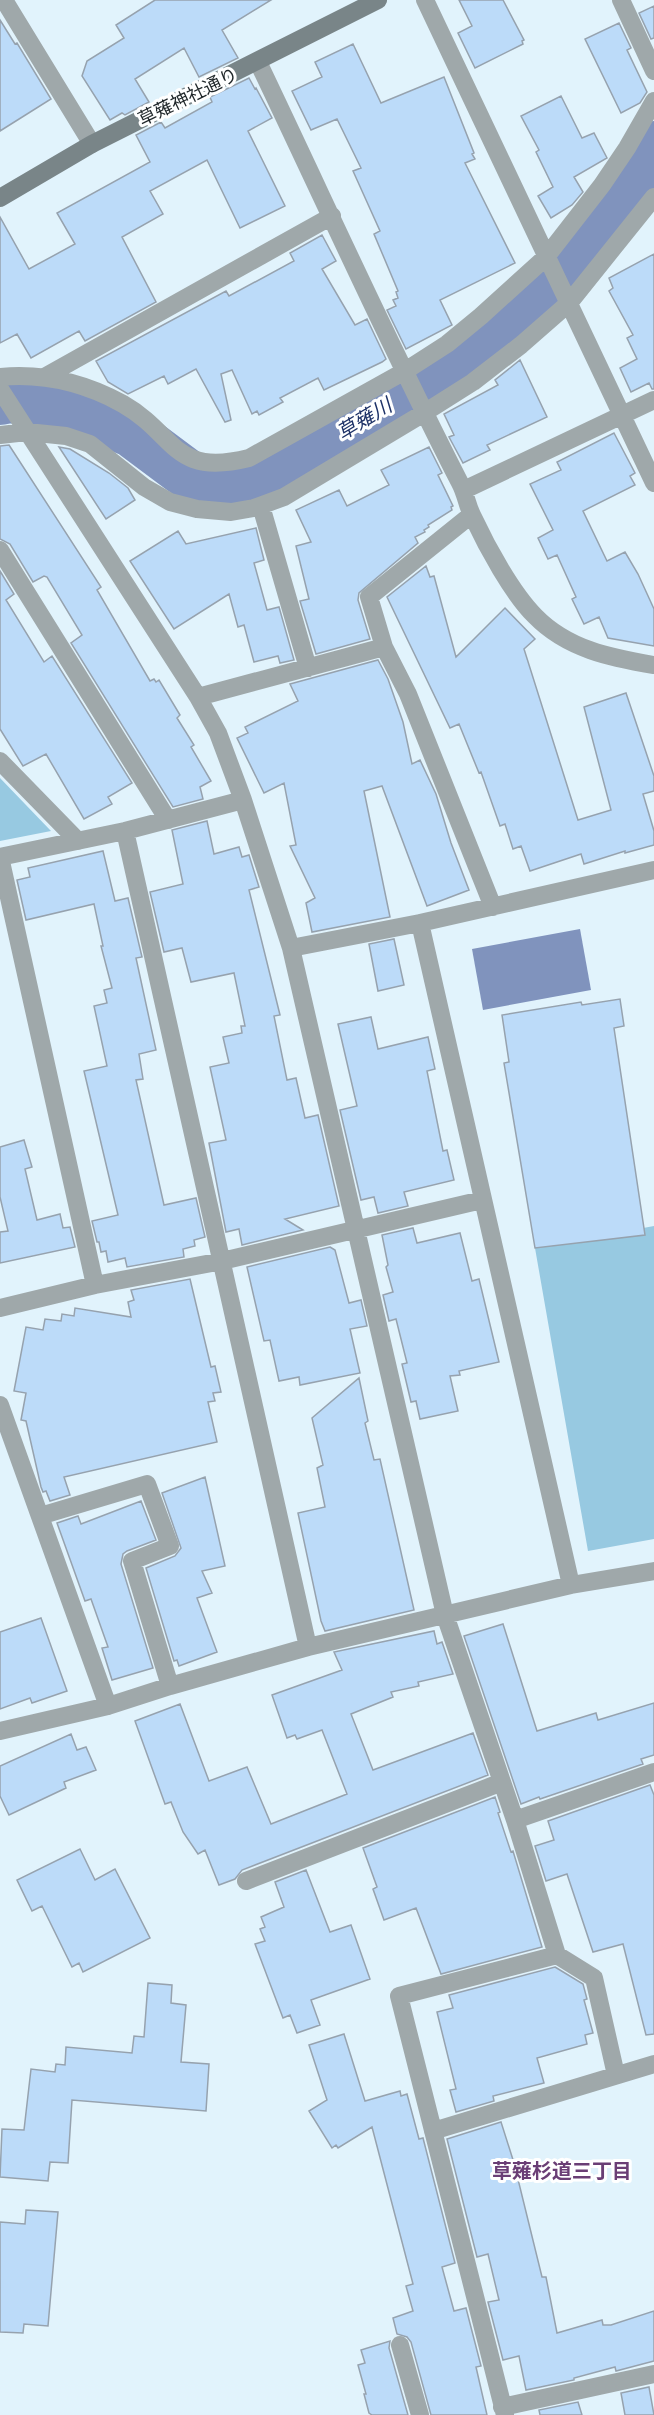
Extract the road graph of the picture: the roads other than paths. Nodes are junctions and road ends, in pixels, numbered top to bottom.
1 (4, 0) edge
2 (378, 0) edge
3 (425, 0) edge
4 (621, 0) edge
5 (258, 62) junction
6 (654, 71) edge
7 (654, 101) edge
8 (93, 144) junction
9 (0, 198) edge
10 (654, 198) edge
11 (332, 216) junction
12 (546, 257) junction
13 (569, 303) junction
14 (405, 371) junction
15 (46, 376) junction
16 (0, 377) edge
17 (0, 389) edge
18 (654, 400) edge
19 (424, 413) junction
20 (622, 415) junction
21 (27, 432) junction
22 (0, 435) edge
23 (654, 483) edge
24 (464, 490) junction
25 (261, 506) junction
26 (471, 515) junction
27 (0, 550) edge
28 (384, 647) junction
29 (654, 665) edge
30 (308, 668) junction
31 (198, 697) junction
32 (0, 761) edge
33 (243, 800) junction
34 (168, 820) junction
35 (125, 831) junction
36 (78, 841) junction
37 (0, 857) edge
38 (654, 870) edge
39 (493, 907) junction
40 (420, 923) junction
41 (291, 948) junction
42 (482, 1200) junction
43 (356, 1230) junction
44 (222, 1261) junction
45 (95, 1285) junction
46 (0, 1308) edge
47 (0, 1405) edge
48 (40, 1516) junction
49 (654, 1571) edge
50 (571, 1585) junction
51 (444, 1615) junction
52 (308, 1647) junction
53 (170, 1686) junction
54 (108, 1706) junction
55 (0, 1731) edge
56 (654, 1772) edge
57 (502, 1782) junction
58 (515, 1820) junction
59 (246, 1881) dead end
60 (557, 1955) junction
61 (654, 2064) edge
62 (616, 2075) junction
63 (433, 2131) junction
64 (400, 2345) dead end
65 (654, 2374) edge
66 (504, 2411) edge
67 (420, 2415) edge

1 - 8 street
2 - 5 street, 草薙神社通り
3 - 12 street
4 - 6 street
5 - 8 street, 草薙神社通り
5 - 11 street
7 - 12 street
8 - 9 street, 草薙神社通り
10 - 13 street
11 - 14 street
11 - 15 street
12 - 13 street
12 - 14 street
13 - 19 street
13 - 20 street
14 - 15 street
14 - 19 street
15 - 16 street
17 - 21 street
18 - 20 street
19 - 24 street
19 - 25 street
20 - 23 street
20 - 24 street
21 - 22 street
21 - 25 street
21 - 31 street
24 - 26 street
25 - 30 street
26 - 28 street
26 - 29 street
27 - 34 street
28 - 30 street
28 - 39 street
30 - 31 street
31 - 33 street
32 - 36 street
33 - 34 street
33 - 41 street
34 - 35 street
35 - 36 street
35 - 44 street
36 - 37 street
37 - 45 street
38 - 39 street
39 - 40 street
40 - 41 street
40 - 42 street
41 - 43 street
42 - 43 street
42 - 50 street
43 - 44 street
43 - 51 street
44 - 45 street
44 - 52 street
45 - 46 street
47 - 48 street
48 - 53 street
48 - 54 street
49 - 50 street
50 - 51 street
51 - 52 street
51 - 57 street
52 - 53 street
53 - 54 street
54 - 55 street
56 - 58 street
57 - 58 street
57 - 59 street
58 - 60 street
60 - 62 street
60 - 63 street
61 - 62 street
62 - 63 street
63 - 66 street
64 - 67 street
65 - 66 street

